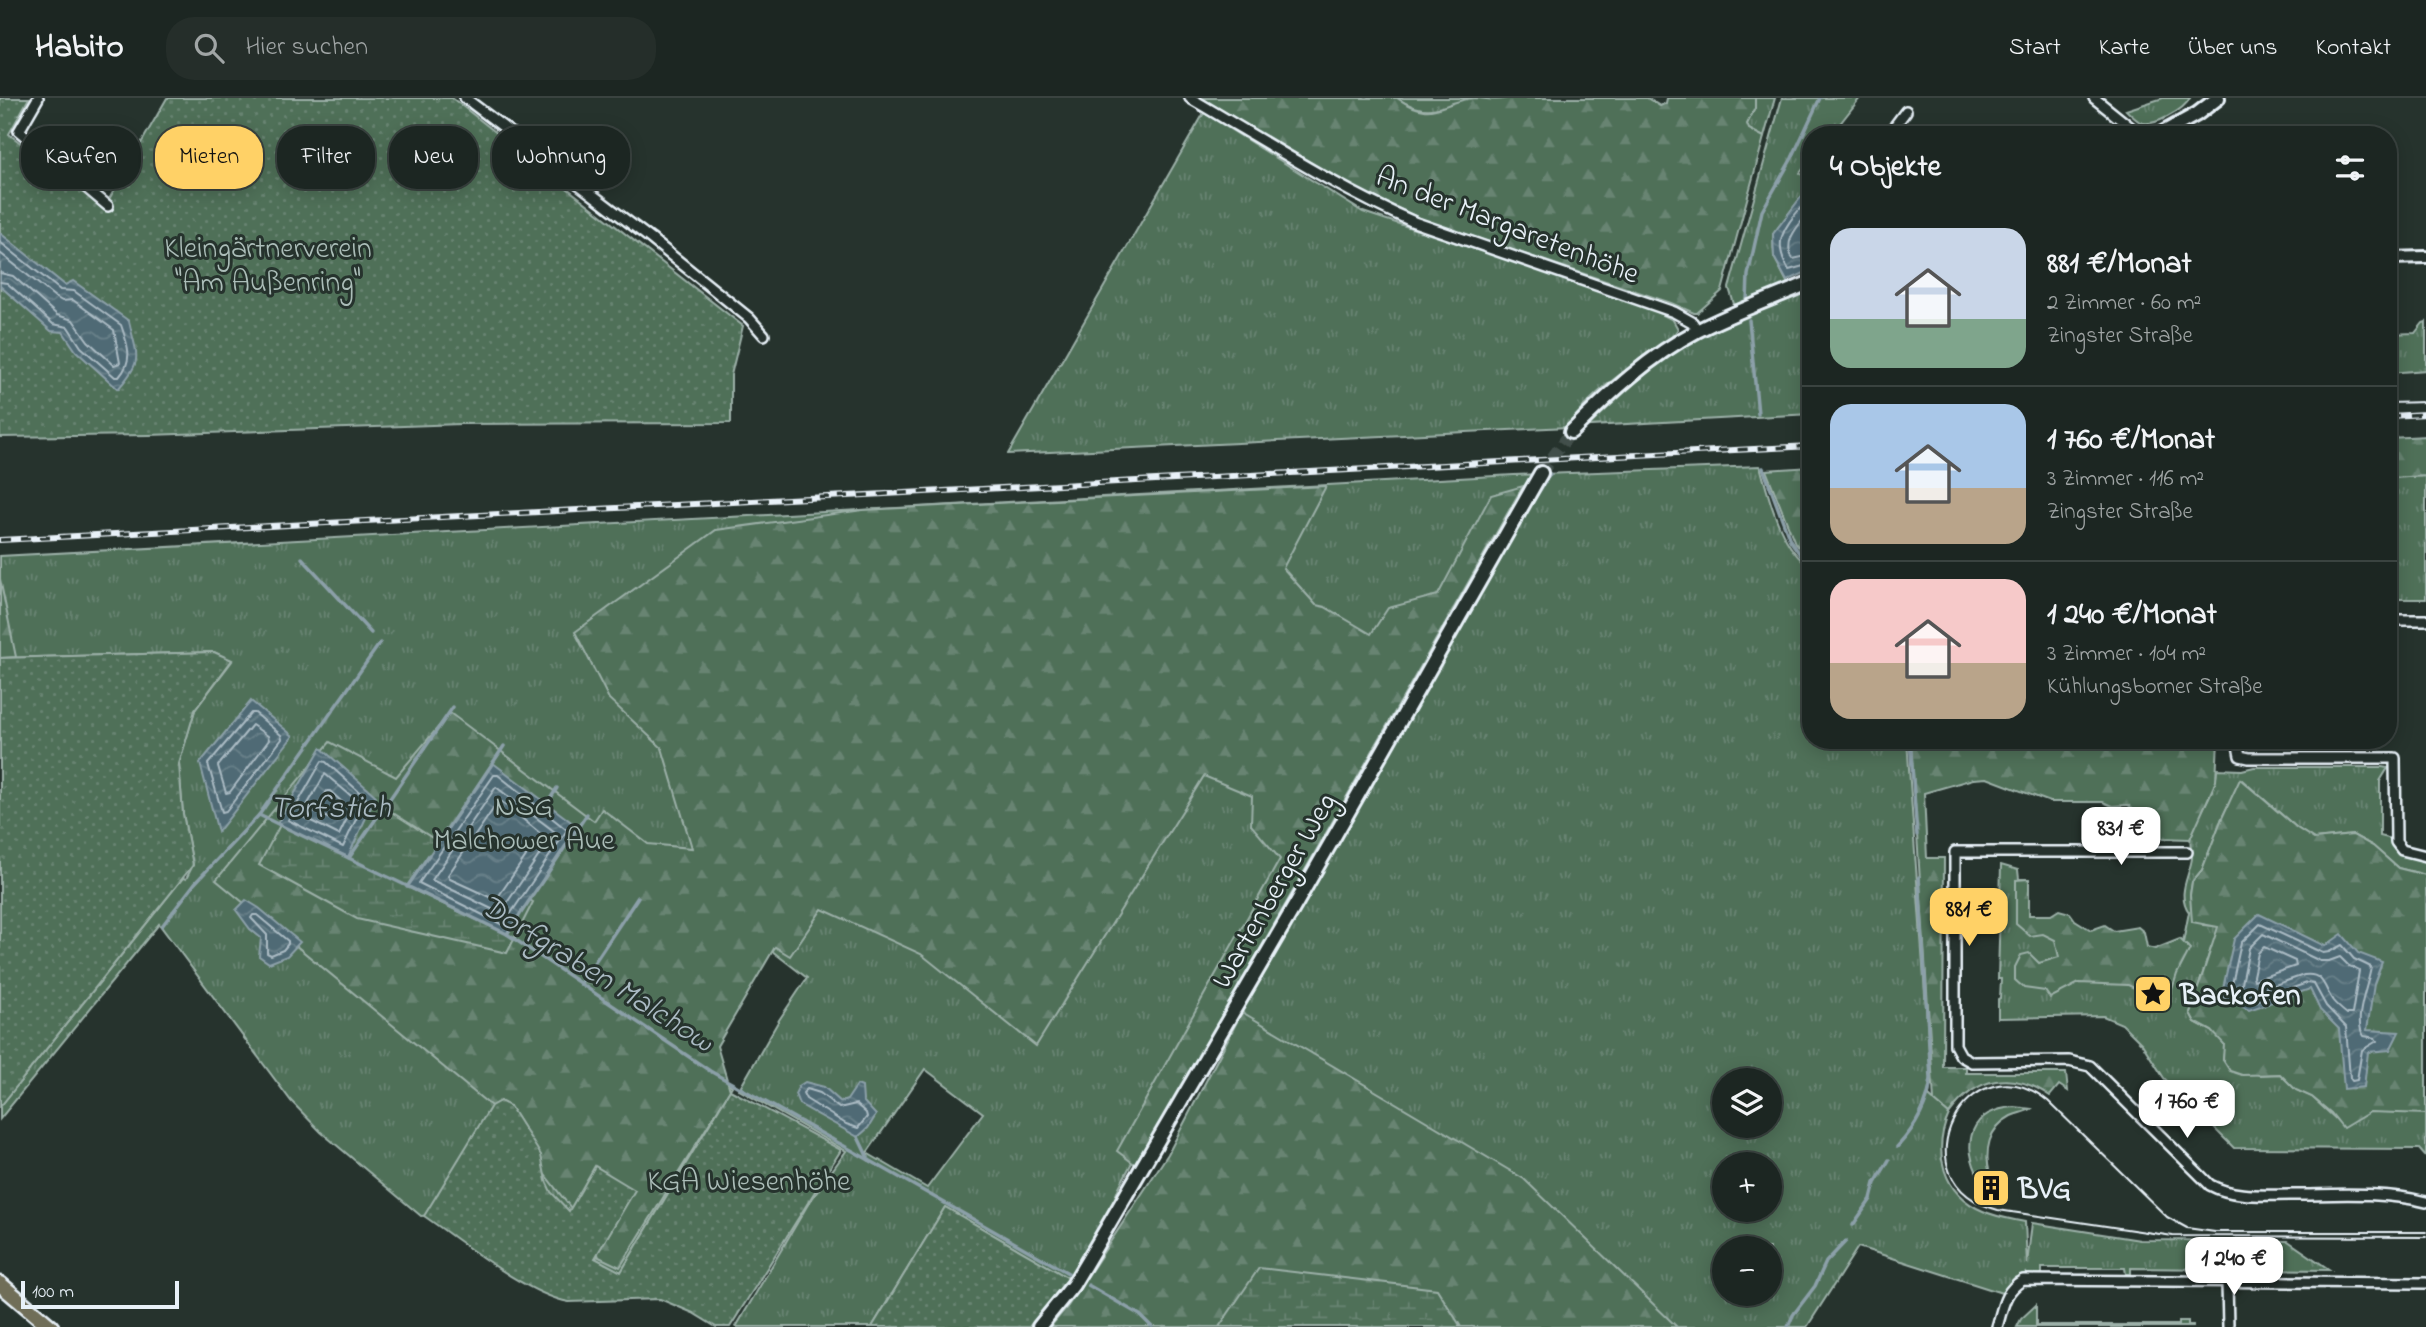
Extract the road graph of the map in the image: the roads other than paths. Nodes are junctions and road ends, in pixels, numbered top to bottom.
1 (38, 98) edge
2 (465, 98) edge
3 (1191, 98) edge
4 (2094, 98) edge
5 (2218, 98) edge
6 (1906, 111) dead end
7 (1895, 126) edge
8 (2129, 126) edge
9 (2175, 126) edge
10 (108, 206) dead end
11 (2426, 257) edge
12 (2397, 258) edge
13 (1802, 286) edge
14 (1698, 331) junction
15 (764, 335) dead end
16 (1571, 432) tunnel mouth
17 (1541, 472) tunnel mouth
18 (2397, 620) edge
19 (2426, 620) edge
20 (2239, 749) edge
21 (2187, 852) dead end
22 (2426, 856) edge
23 (2426, 1202) edge
24 (2227, 1282) junction
25 (2426, 1283) edge
26 (0, 1284) edge
27 (51, 1327) edge
28 (1039, 1327) edge
29 (1997, 1327) edge
30 (2228, 1327) edge

1 - 10 street
2 - 15 street
3 - 14 street, An der Margaretenhöhe
4 - 8 street
5 - 9 main road
6 - 7 street
11 - 12 street
13 - 14 main road
14 - 16 main road
17 - 28 main road, Wartenberger Weg
18 - 19 street
20 - 22 street
21 - 23 street
24 - 25 street
24 - 29 street
24 - 30 street
26 - 27 main road

